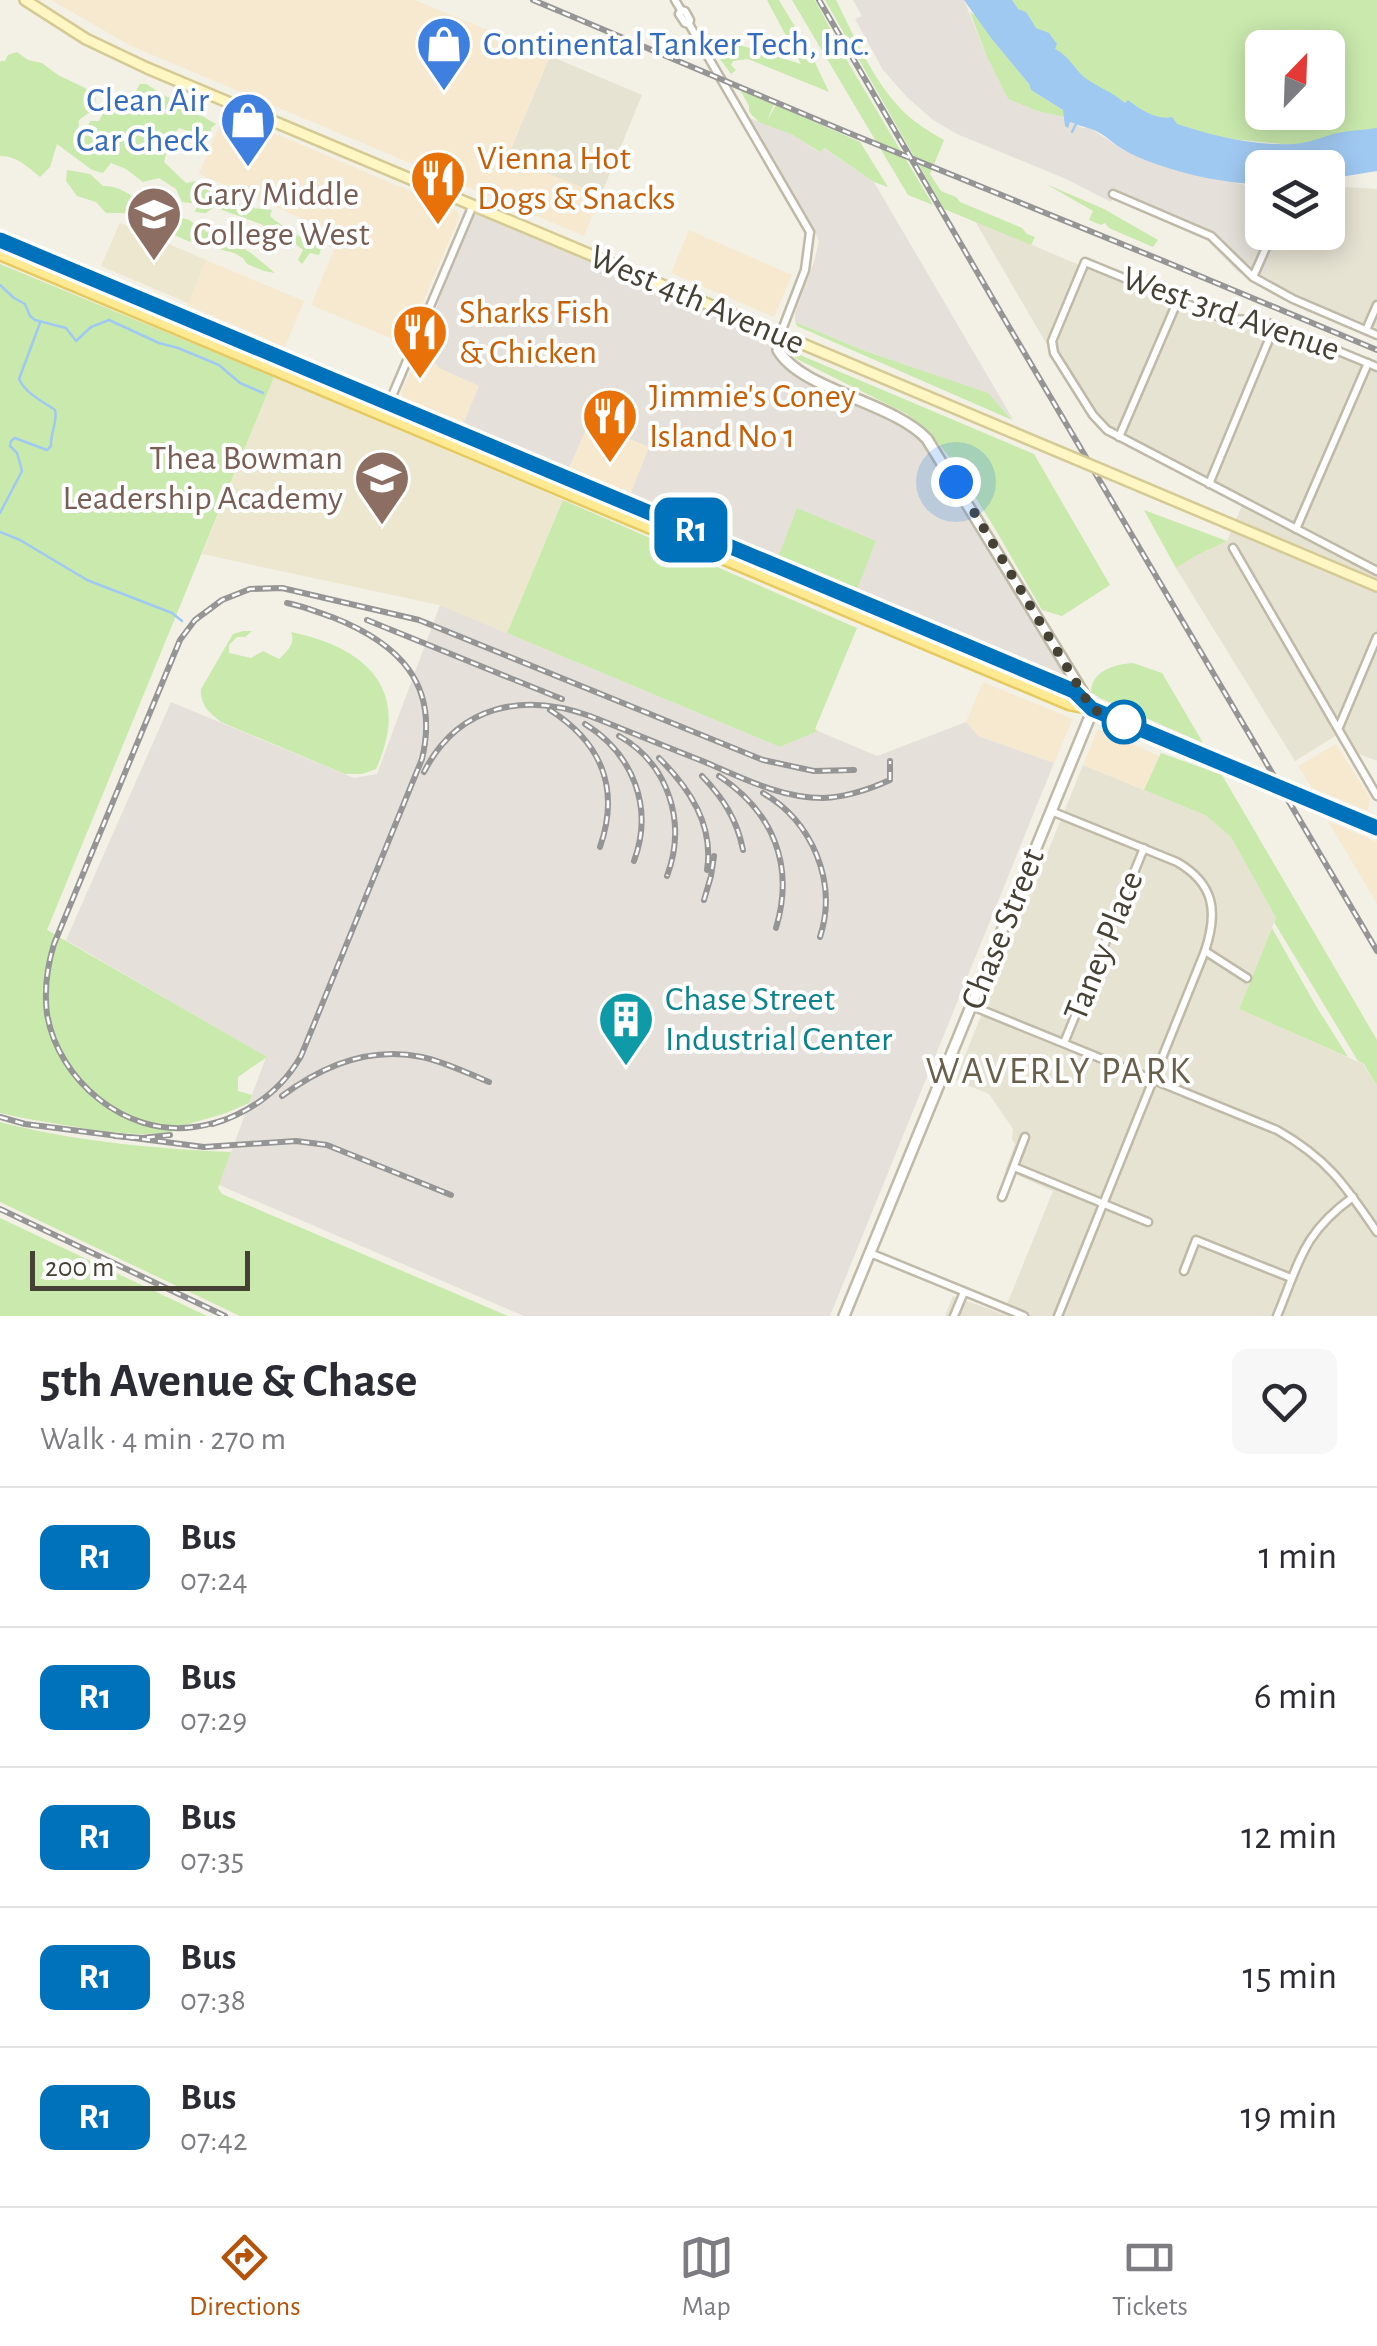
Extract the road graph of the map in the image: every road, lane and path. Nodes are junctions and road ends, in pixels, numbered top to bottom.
1 (25, 0) edge
2 (675, 0) edge
3 (1113, 194) dead end
4 (473, 206) junction
5 (0, 240) edge
6 (1265, 250) edge
7 (0, 254) edge
8 (43, 265) junction
9 (1253, 278) junction
10 (1178, 300) junction
11 (1377, 305) edge
12 (1275, 325) junction
13 (1366, 330) junction
14 (780, 334) junction
15 (1377, 335) edge
16 (1368, 363) junction
17 (1377, 367) edge
18 (386, 409) junction
19 (1119, 437) junction
20 (506, 452) junction
21 (501, 464) junction
22 (1209, 484) junction
23 (1296, 529) junction
24 (1233, 548) dead end
25 (770, 564) junction
26 (1377, 571) edge
27 (764, 576) junction
28 (1377, 586) edge
29 (944, 636) junction
30 (1377, 637) edge
31 (938, 649) junction
32 (1092, 709) junction
33 (1338, 728) junction
34 (1377, 796) edge
35 (1051, 811) junction
36 (1377, 828) edge
37 (1144, 848) junction
38 (1205, 950) junction
39 (1248, 978) dead end
40 (972, 1006) junction
41 (1064, 1043) junction
42 (1153, 1079) junction
43 (1026, 1137) dead end
44 (1014, 1167) junction
45 (1002, 1197) dead end
46 (1353, 1197) junction
47 (1103, 1203) junction
48 (1148, 1222) dead end
49 (1377, 1232) edge
50 (870, 1253) junction
51 (1184, 1271) dead end
52 (1291, 1278) junction
53 (964, 1292) junction
54 (844, 1316) edge
55 (954, 1316) edge
56 (1024, 1316) edge
57 (1058, 1316) edge
58 (1277, 1316) edge

1 - 4 main road, West 4th Avenue
2 - 14 street
3 - 9 street
4 - 14 main road, West 4th Avenue
4 - 18 street
5 - 8 main road
6 - 9 street
7 - 8 main road
8 - 18 main road
9 - 13 street
10 - 12 street, West 3rd Avenue
10 - 19 street
10 - 19 street, West 3rd Avenue
11 - 13 street
12 - 16 street, West 3rd Avenue
12 - 22 street
13 - 15 street
14 - 28 main road, West 4th Avenue, bridge
14 - 32 street
16 - 17 street, West 3rd Avenue
16 - 23 street
18 - 20 main road
18 - 21 main road
19 - 22 street
20 - 21 main road
20 - 25 main road
21 - 27 main road
22 - 23 street
23 - 26 street
24 - 33 street
25 - 27 main road
25 - 29 main road
27 - 31 main road
29 - 31 main road
29 - 32 main road
30 - 33 street
31 - 32 main road
32 - 35 street, Chase Street
32 - 36 main road
33 - 34 street
35 - 37 street
35 - 40 street, Chase Street
37 - 38 street
37 - 41 street, Taney Place
38 - 39 street
38 - 42 street
40 - 41 street
40 - 50 street, Chase Street
41 - 42 street
42 - 46 street
42 - 47 street
43 - 44 street
44 - 45 street
44 - 47 street
46 - 49 street
46 - 52 street
47 - 48 street
47 - 57 street
50 - 53 street
50 - 54 street, Chase Street
51 - 52 street
52 - 58 street
53 - 55 street
53 - 56 street

